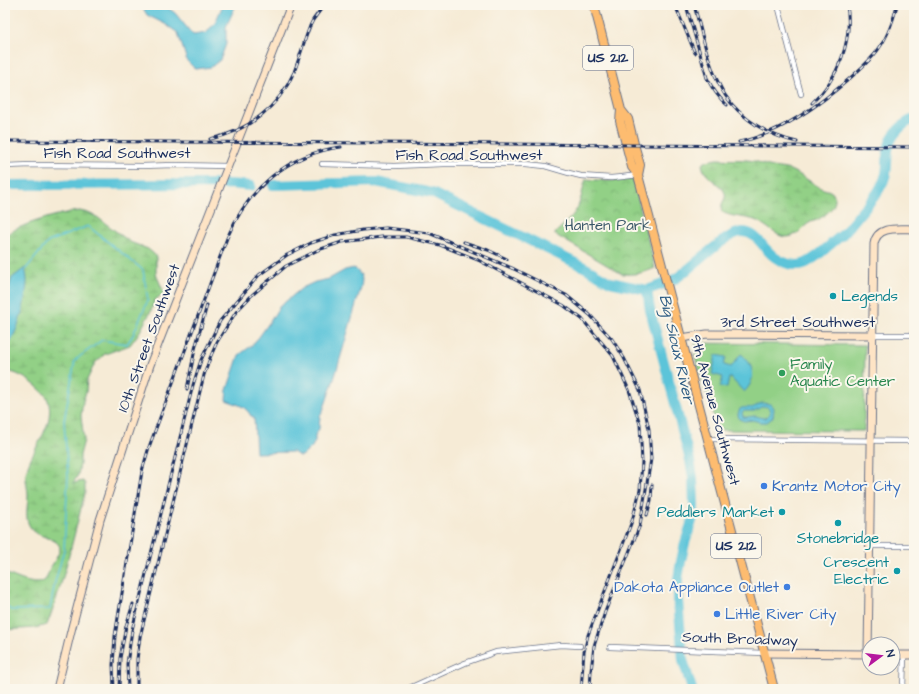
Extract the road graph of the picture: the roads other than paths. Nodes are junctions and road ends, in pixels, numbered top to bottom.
1 (291, 5) edge
2 (594, 5) edge
3 (778, 5) edge
4 (801, 94) dead end
5 (322, 164) dead end
6 (5, 166) edge
7 (228, 166) junction
8 (638, 175) junction
9 (914, 229) edge
10 (873, 335) junction
11 (914, 335) edge
12 (681, 338) junction
13 (708, 439) junction
14 (871, 440) junction
15 (914, 441) edge
16 (869, 546) junction
17 (914, 546) edge
18 (868, 636) edge
19 (580, 646) dead end
20 (610, 647) dead end
21 (764, 653) junction
22 (861, 654) edge
23 (904, 655) joint
24 (914, 655) edge
25 (57, 689) edge
26 (407, 689) edge
27 (774, 689) edge
28 (904, 689) edge

1 - 7 street, 10th Street Southwest
2 - 8 main road, 9th Avenue Southwest / US 212
3 - 4 street
5 - 8 street, Fish Road Southwest
6 - 7 street, Fish Road Southwest
7 - 25 street, 10th Street Southwest
8 - 12 main road, 9th Avenue Southwest / US 212
9 - 10 street
10 - 11 street, 3rd Street Southwest
10 - 12 street, 3rd Street Southwest
10 - 14 street
12 - 13 main road, 9th Avenue Southwest / US 212
13 - 14 street
13 - 21 main road, 9th Avenue Southwest / US 212
14 - 15 street
14 - 16 street
16 - 17 street
16 - 18 street
19 - 26 street
20 - 21 street, South Broadway
21 - 22 street, South Broadway
21 - 27 main road, US 212
23 - 24 street
23 - 28 street

